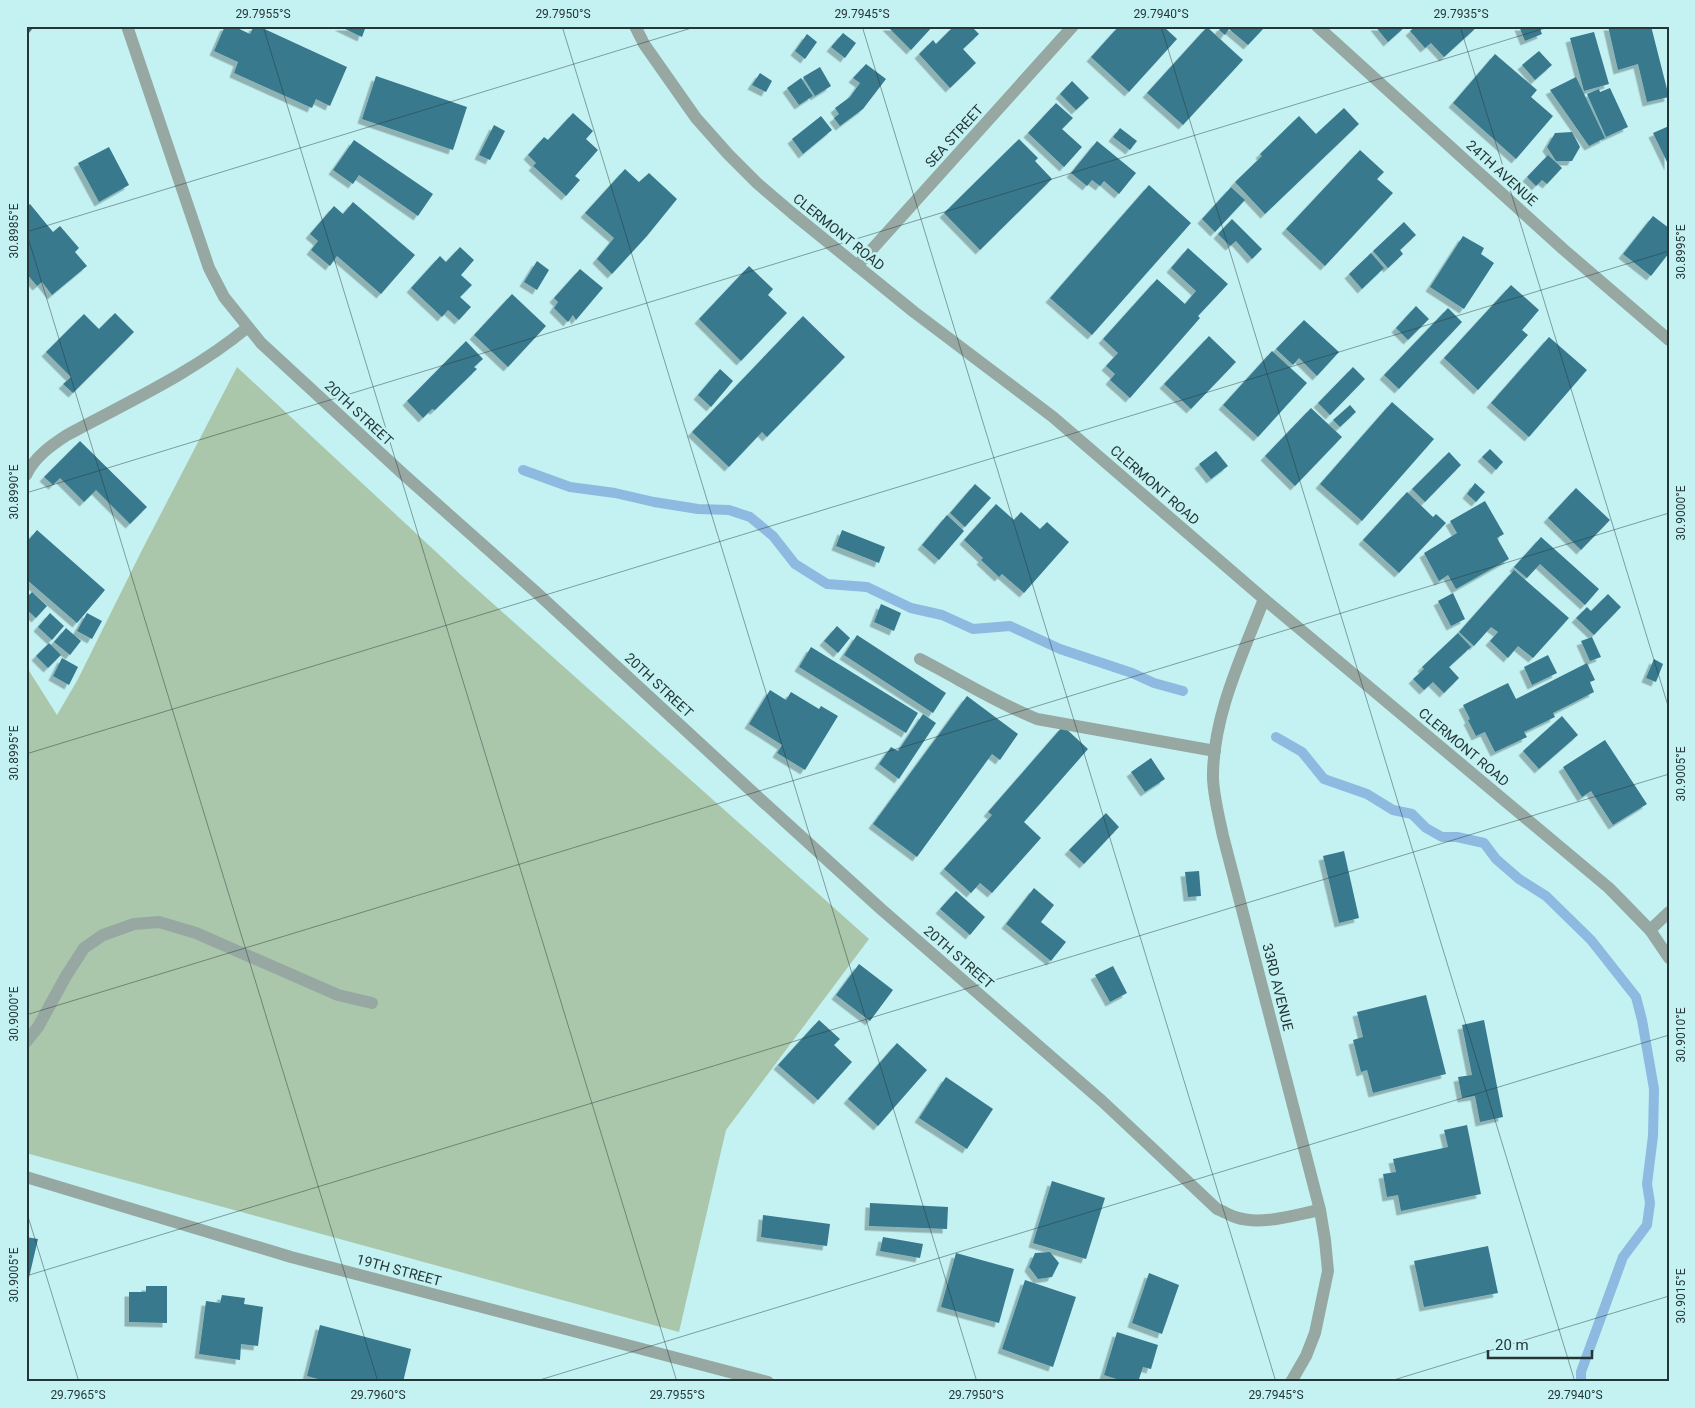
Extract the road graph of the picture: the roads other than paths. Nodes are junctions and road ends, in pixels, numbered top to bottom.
1 (127, 26) edge
2 (635, 26) edge
3 (1073, 26) edge
4 (1317, 26) edge
5 (857, 266) junction
6 (248, 327) junction
7 (1669, 340) edge
8 (26, 475) edge
9 (1264, 599) junction
10 (920, 659) dead end
11 (1215, 751) junction
12 (1669, 912) edge
13 (1650, 930) junction
14 (1669, 958) edge
15 (372, 1003) dead end
16 (26, 1042) edge
17 (26, 1177) edge
18 (1320, 1210) junction
19 (768, 1382) edge
20 (1291, 1382) edge

1 - 6 street, 20TH STREET
2 - 5 street, CLERMONT ROAD
3 - 5 street, SEA STREET
4 - 7 street, 24TH AVENUE
5 - 9 street, CLERMONT ROAD
6 - 8 street
6 - 18 street, 20TH STREET
9 - 11 street, 33RD AVENUE
9 - 13 street, CLERMONT ROAD
10 - 11 street
11 - 18 street, 33RD AVENUE
12 - 13 street
13 - 14 street, CLERMONT ROAD
15 - 16 street
17 - 19 street, 19TH STREET
18 - 20 street, 33RD AVENUE

